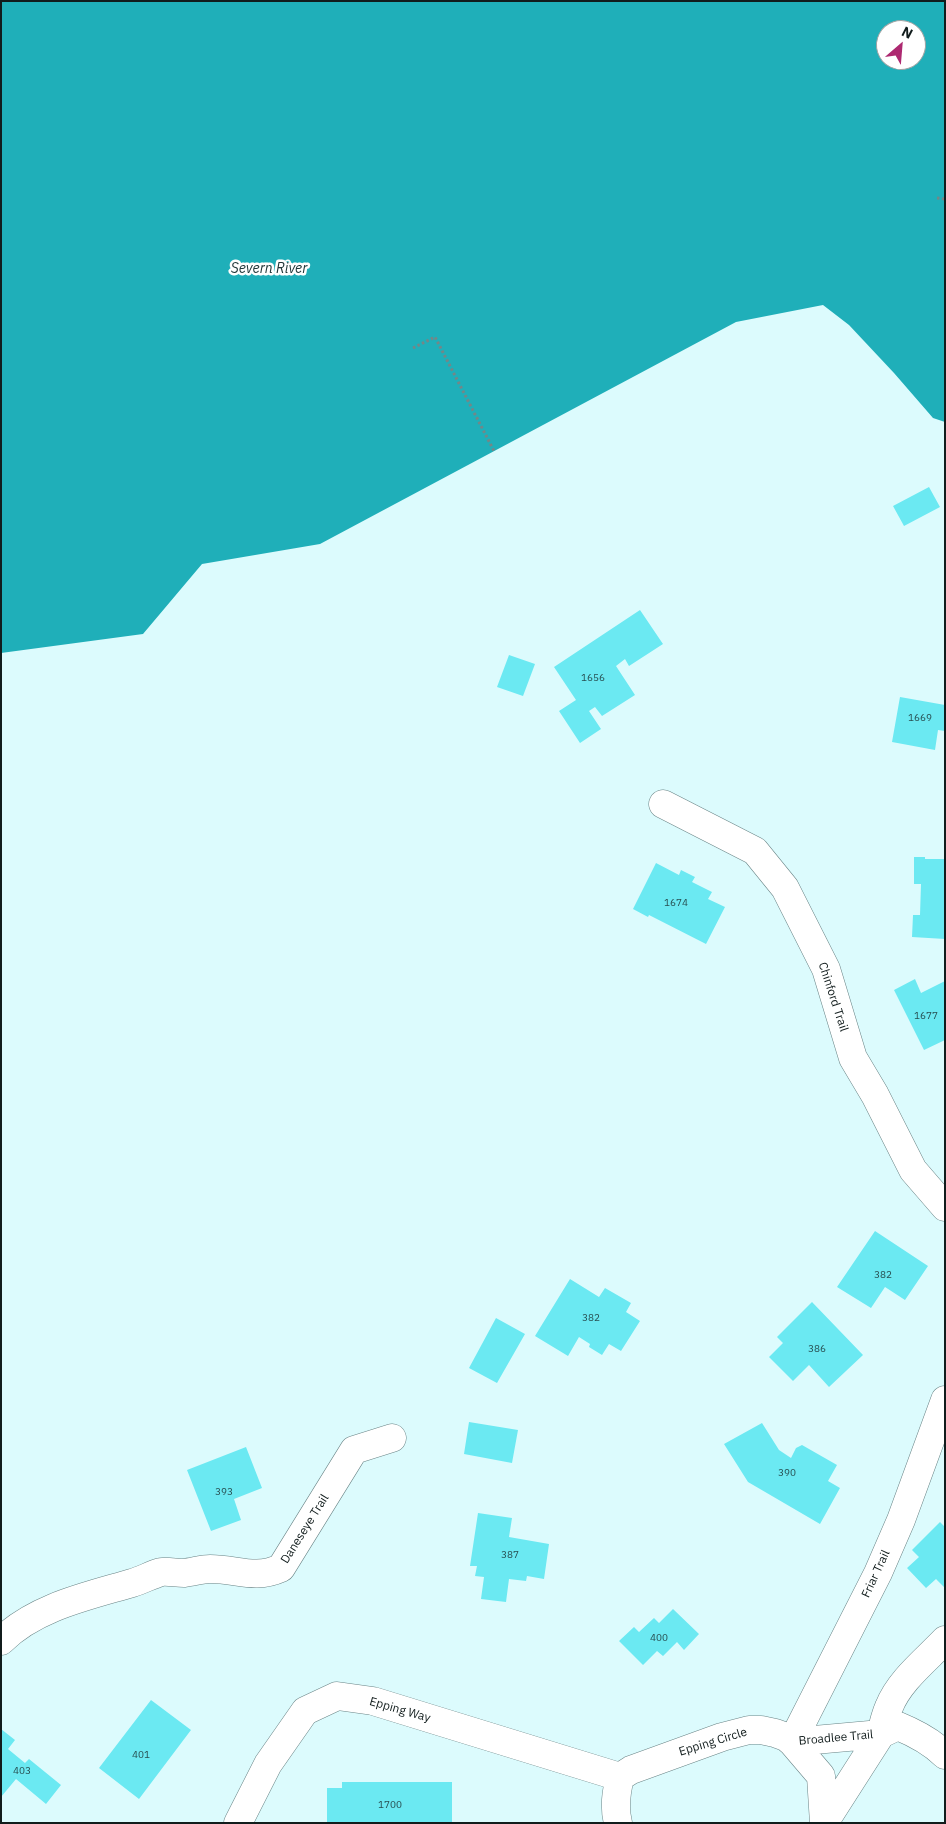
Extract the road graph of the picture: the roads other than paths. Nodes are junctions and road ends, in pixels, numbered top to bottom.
1 (663, 804) dead end
2 (945, 1207) edge
3 (945, 1400) edge
4 (392, 1438) dead end
5 (945, 1640) edge
6 (1, 1641) edge
7 (881, 1734) junction
8 (792, 1742) junction
9 (945, 1755) edge
10 (620, 1777) junction
11 (238, 1823) edge
12 (618, 1823) edge
13 (824, 1823) edge

1 - 2 street, Chinford Trail
3 - 8 street, Friar Trail
4 - 6 street, Daneseye Trail
5 - 7 street
7 - 8 street, Broadlee Trail
7 - 9 street, Broadlee Trail
7 - 13 street, Broadlee Trail
8 - 10 street, Epping Circle
8 - 13 street, Epping Circle
10 - 11 street, Epping Way
10 - 12 street

